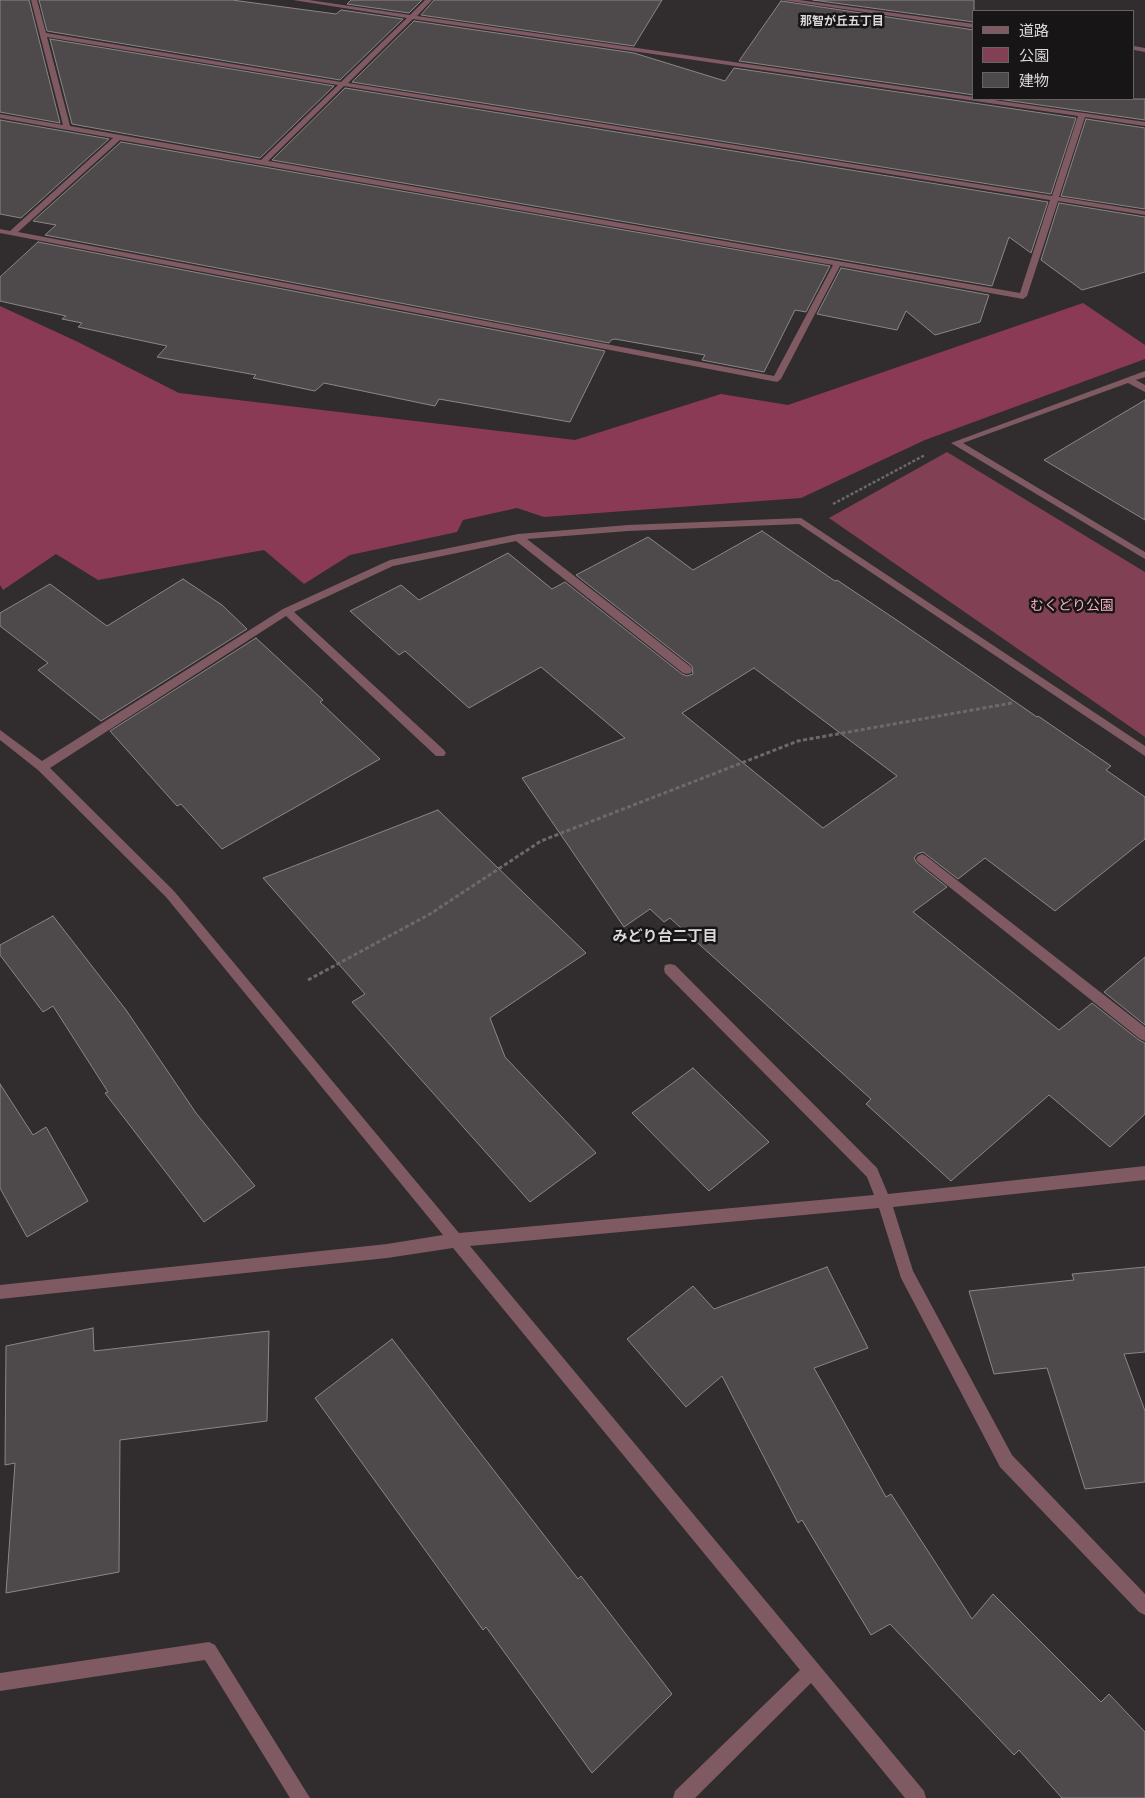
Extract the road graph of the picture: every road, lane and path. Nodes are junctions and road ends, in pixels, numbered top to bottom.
1 (34, 0) edge
2 (296, 0) edge
3 (429, 0) edge
4 (785, 0) edge
5 (850, 0) edge
6 (846, 8) junction
7 (412, 16) junction
8 (972, 26) edge
9 (42, 34) junction
10 (343, 84) junction
11 (972, 99) edge
12 (980, 100) edge
13 (1082, 115) junction
14 (0, 116) edge
15 (1145, 124) edge
16 (67, 128) junction
17 (119, 138) junction
18 (264, 161) junction
19 (1055, 199) junction
20 (1145, 213) edge
21 (0, 231) edge
22 (12, 233) junction
23 (838, 263) junction
24 (1145, 374) edge
25 (1129, 380) junction
26 (1145, 389) edge
27 (956, 443) junction
28 (801, 521) junction
29 (518, 537) junction
30 (1145, 556) edge
31 (287, 611) junction
32 (687, 670) dead end
33 (1060, 695) junction
34 (0, 734) edge
35 (1145, 752) edge
36 (440, 753) dead end
37 (42, 767) junction
38 (922, 859) dead end
39 (670, 969) dead end
40 (308, 980) dead end
41 (1145, 1036) edge
42 (1145, 1173) edge
43 (884, 1202) junction
44 (457, 1240) junction
45 (0, 1292) edge
46 (1145, 1606) edge
47 (811, 1671) junction
48 (0, 1682) edge
49 (301, 1798) edge
50 (682, 1798) edge
51 (917, 1798) edge

1 - 9 street
2 - 7 street
3 - 7 street
4 - 6 street
5 - 6 street
6 - 8 street
7 - 10 street
7 - 11 street
9 - 10 street
9 - 16 street
10 - 18 street
10 - 19 street
12 - 13 street
13 - 15 street
13 - 19 street
14 - 16 street
16 - 17 street
17 - 18 street
17 - 22 street
18 - 23 street
19 - 20 street
19 - 23 street
21 - 22 street
22 - 23 street
24 - 25 street
25 - 26 street
25 - 27 street
27 - 28 path
27 - 30 street
28 - 29 street
28 - 33 street
29 - 31 street
29 - 32 street
31 - 36 street
31 - 37 street
33 - 35 street
33 - 40 path
34 - 37 street
37 - 44 street
38 - 41 street
39 - 43 street
42 - 43 street
43 - 44 street
43 - 46 street
44 - 45 street
44 - 47 street
47 - 50 street
47 - 51 street
48 - 49 street

